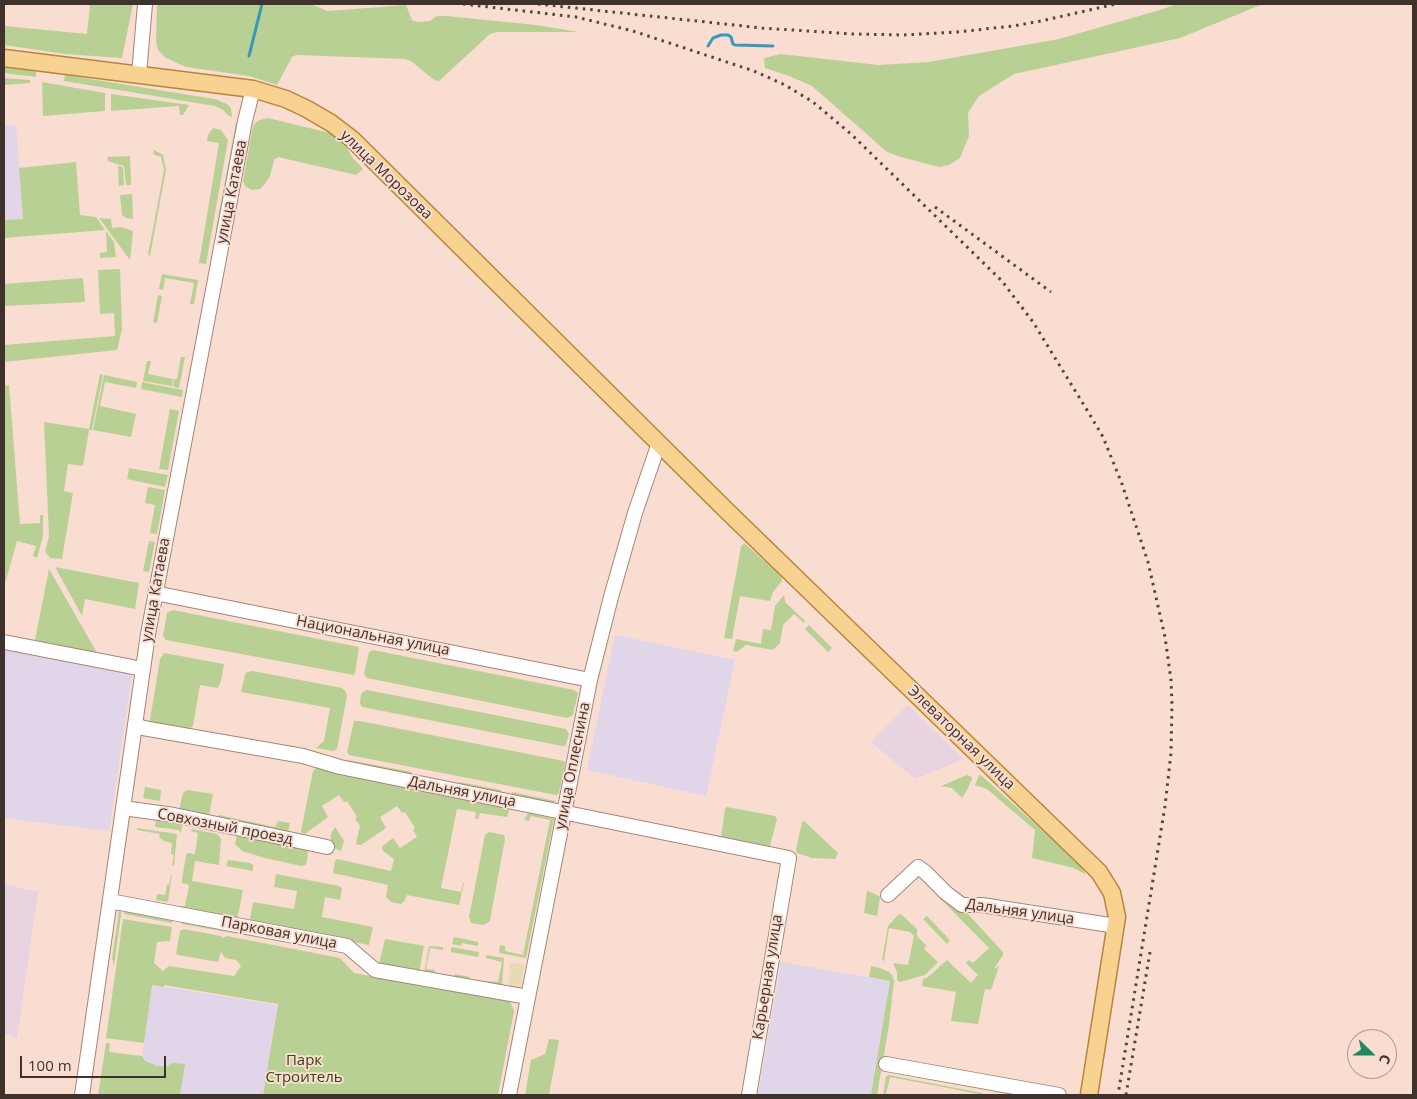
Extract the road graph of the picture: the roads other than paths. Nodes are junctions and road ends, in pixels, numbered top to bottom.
1 (145, 4) edge
2 (4, 58) edge
3 (139, 74) junction
4 (253, 89) junction
5 (659, 443) junction
6 (155, 593) junction
7 (4, 642) edge
8 (143, 669) junction
9 (590, 680) junction
10 (135, 724) junction
11 (123, 808) junction
12 (564, 812) junction
13 (327, 847) dead end
14 (789, 858) joint
15 (888, 896) dead end
16 (110, 901) junction
17 (1116, 926) junction
18 (528, 996) junction
19 (886, 1064) dead end
20 (82, 1095) edge
21 (509, 1095) edge
22 (748, 1095) edge
23 (1058, 1095) edge
24 (1089, 1095) edge

1 - 3 street
2 - 3 main road, улица Морозова
3 - 4 main road, улица Морозова
4 - 5 main road, улица Морозова
4 - 6 street, улица Катаева
5 - 9 street, улица Оплеснина
5 - 17 main road, Элеваторная улица
6 - 8 street, улица Катаева
6 - 9 street, Национальная улица
7 - 8 street
8 - 10 street, улица Катаева
9 - 12 street, улица Оплеснина
10 - 11 street, улица Катаева
10 - 12 street, Дальняя улица
11 - 13 street, Совхозный проезд
11 - 16 street, улица Катаева
12 - 14 street, Дальняя улица
12 - 18 street, улица Оплеснина
14 - 22 street, Карьерная улица
15 - 17 street, Дальняя улица
16 - 18 street, Парковая улица
16 - 20 street, улица Катаева
17 - 24 main road, Элеваторная улица
18 - 21 street, улица Оплеснина
19 - 23 street

